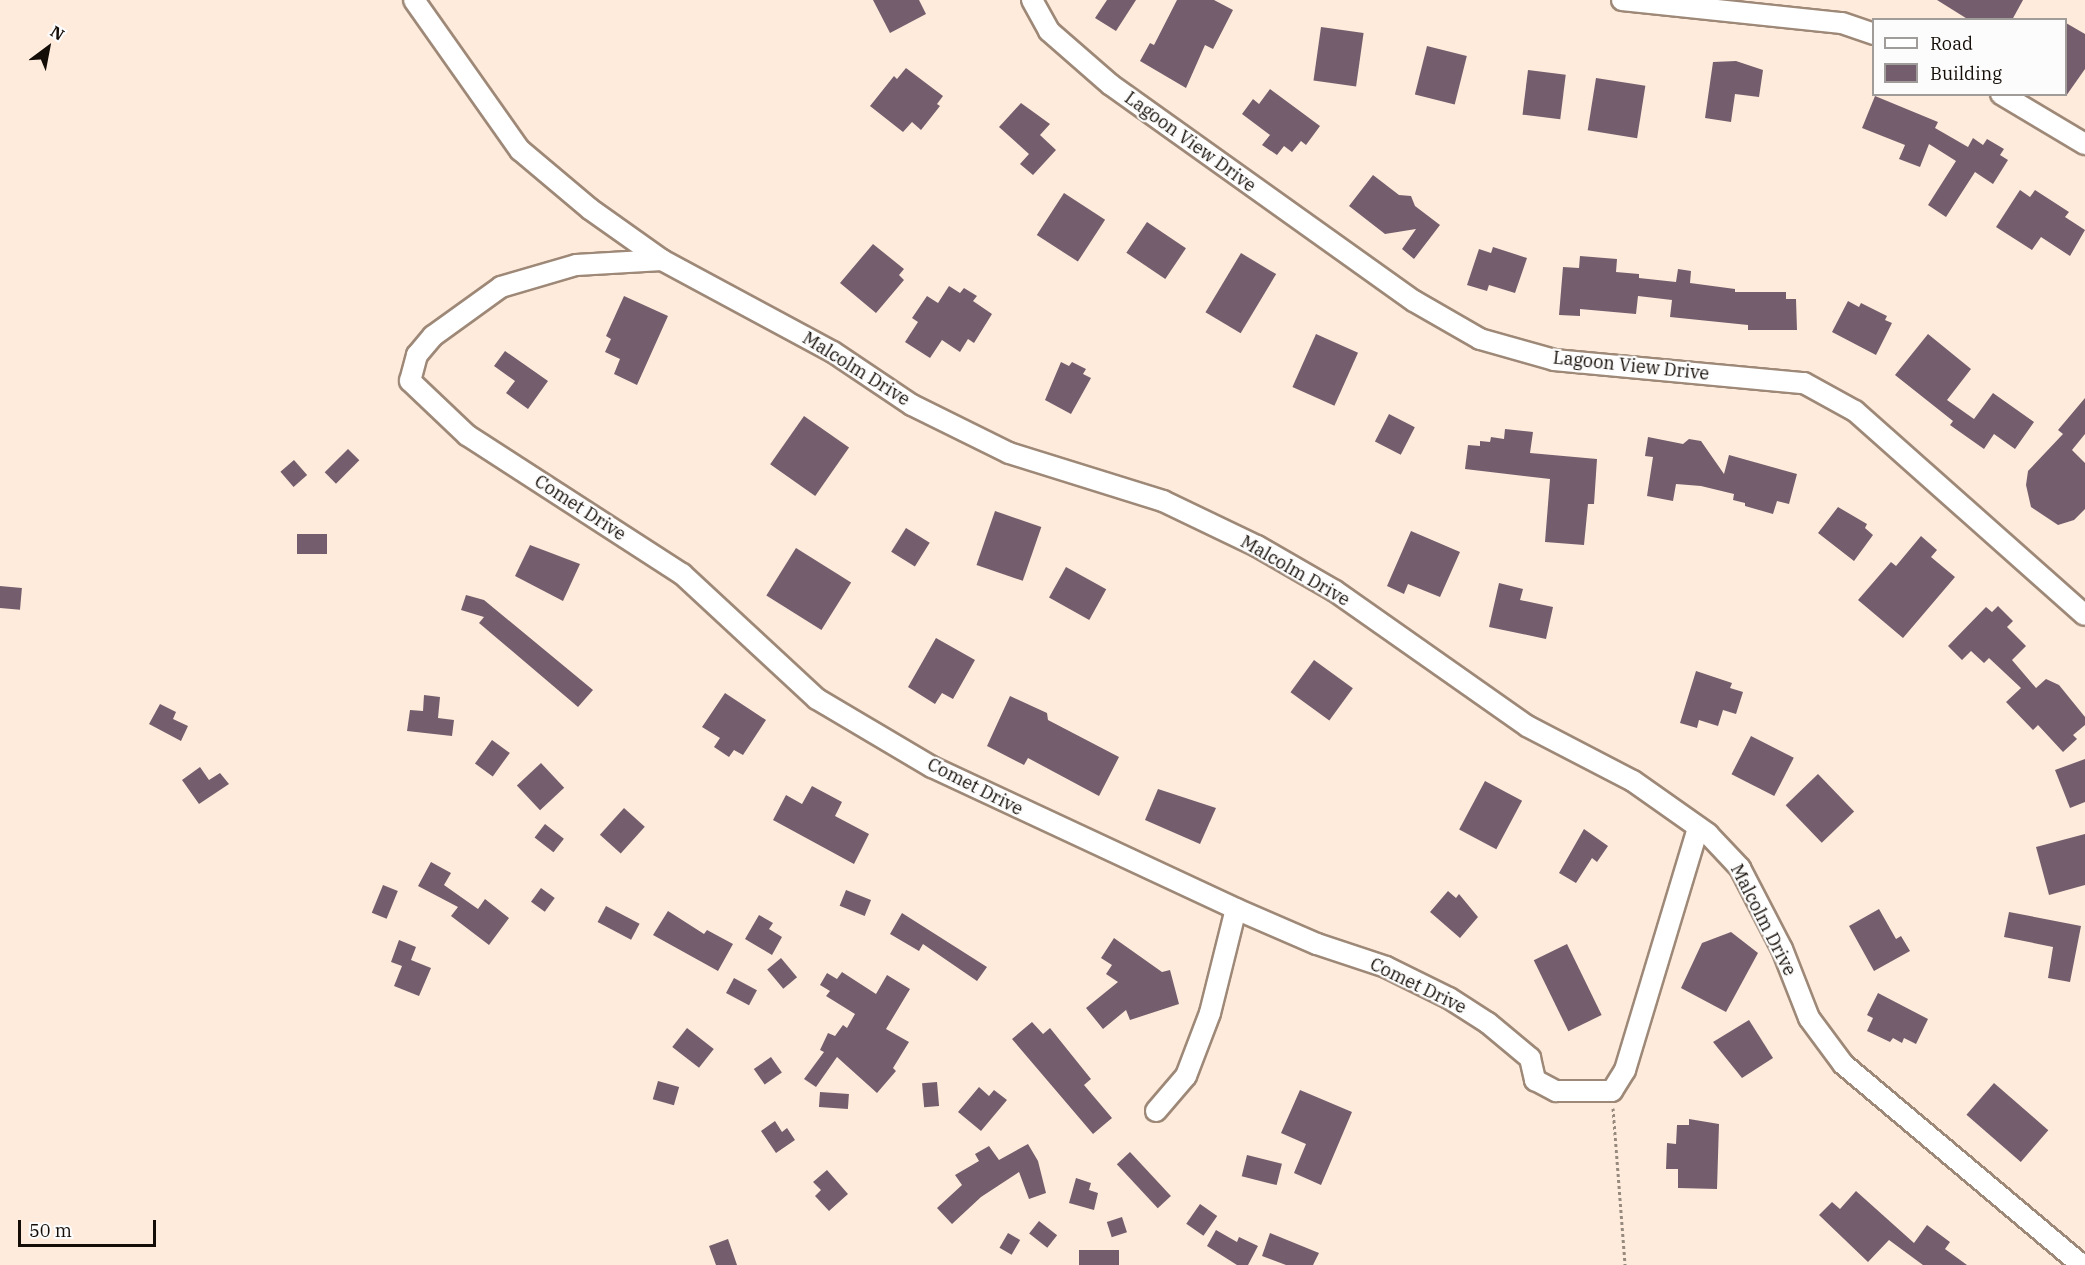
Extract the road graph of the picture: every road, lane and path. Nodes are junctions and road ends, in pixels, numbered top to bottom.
1 (414, 0) edge
2 (1032, 0) edge
3 (1622, 0) edge
4 (1872, 32) edge
5 (2004, 96) edge
6 (2085, 144) edge
7 (662, 260) junction
8 (2085, 615) edge
9 (1698, 828) junction
10 (1236, 909) junction
11 (1612, 1092) junction
12 (1156, 1111) dead end
13 (1626, 1265) edge
14 (2082, 1265) edge

1 - 7 street, Malcolm Drive
2 - 8 street, Lagoon View Drive
3 - 4 street
5 - 6 street
7 - 9 street, Malcolm Drive
7 - 10 street, Comet Drive
9 - 11 street
9 - 14 street, Malcolm Drive
10 - 11 street, Comet Drive
10 - 12 street
11 - 13 path

